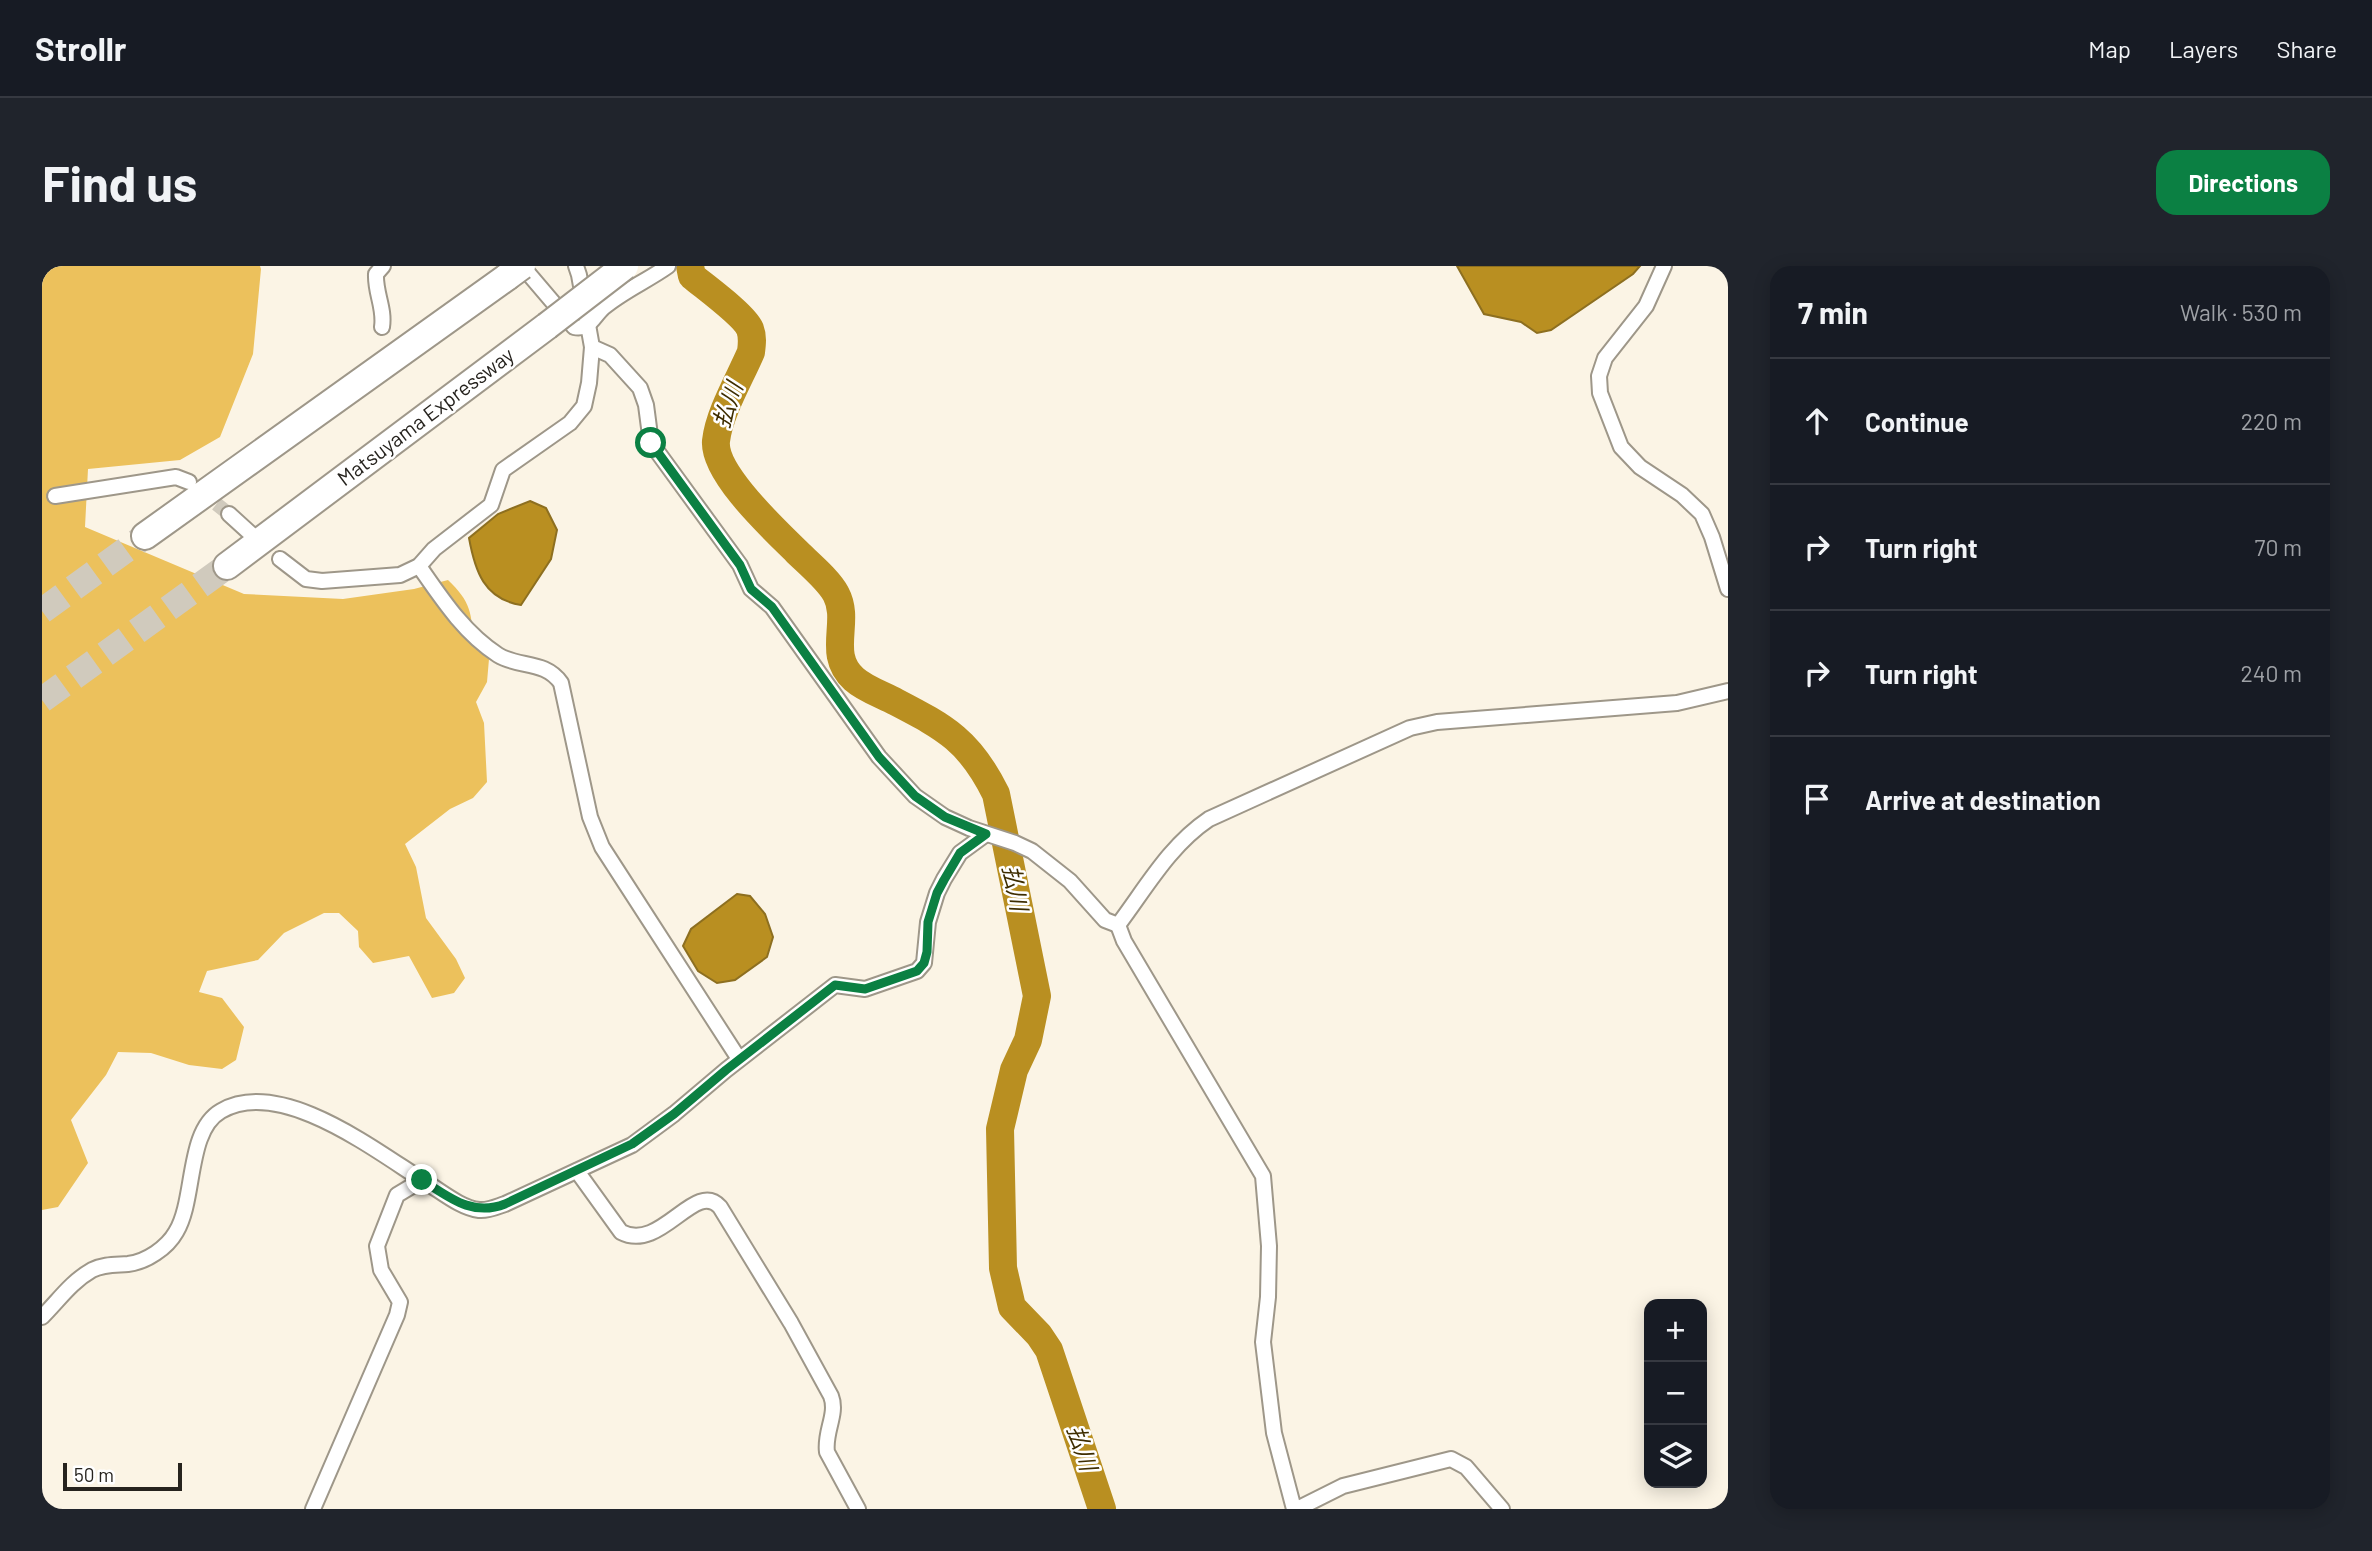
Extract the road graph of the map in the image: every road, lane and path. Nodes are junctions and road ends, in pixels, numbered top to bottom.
1 (383, 266) edge
2 (576, 266) edge
3 (625, 266) edge
4 (668, 266) edge
5 (1664, 266) edge
6 (517, 270) edge
7 (588, 326) junction
8 (382, 327) dead end
9 (592, 347) junction
10 (189, 482) tunnel mouth
11 (55, 496) dead end
12 (229, 514) tunnel mouth
13 (251, 534) dead end
14 (145, 537) tunnel mouth
15 (281, 559) dead end
16 (227, 566) tunnel mouth
17 (419, 566) junction
18 (1728, 589) edge
19 (1728, 691) edge
20 (986, 834) junction
21 (1118, 925) junction
22 (739, 1059) junction
23 (577, 1171) junction
24 (422, 1180) junction
25 (42, 1317) edge
26 (313, 1509) edge
27 (858, 1509) edge
28 (1295, 1509) edge
29 (1502, 1509) edge

1 - 8 street
2 - 7 street
3 - 16 highway, Matsuyama Expressway, bridge
4 - 7 street
5 - 18 street
6 - 7 street
6 - 14 highway
7 - 9 street
9 - 17 street
9 - 20 street
10 - 11 street
12 - 13 street
15 - 17 street
17 - 22 street
19 - 21 street
20 - 21 street
20 - 22 street
21 - 28 street
22 - 23 street
23 - 24 street
23 - 27 street
24 - 25 street
24 - 26 street
28 - 29 street

